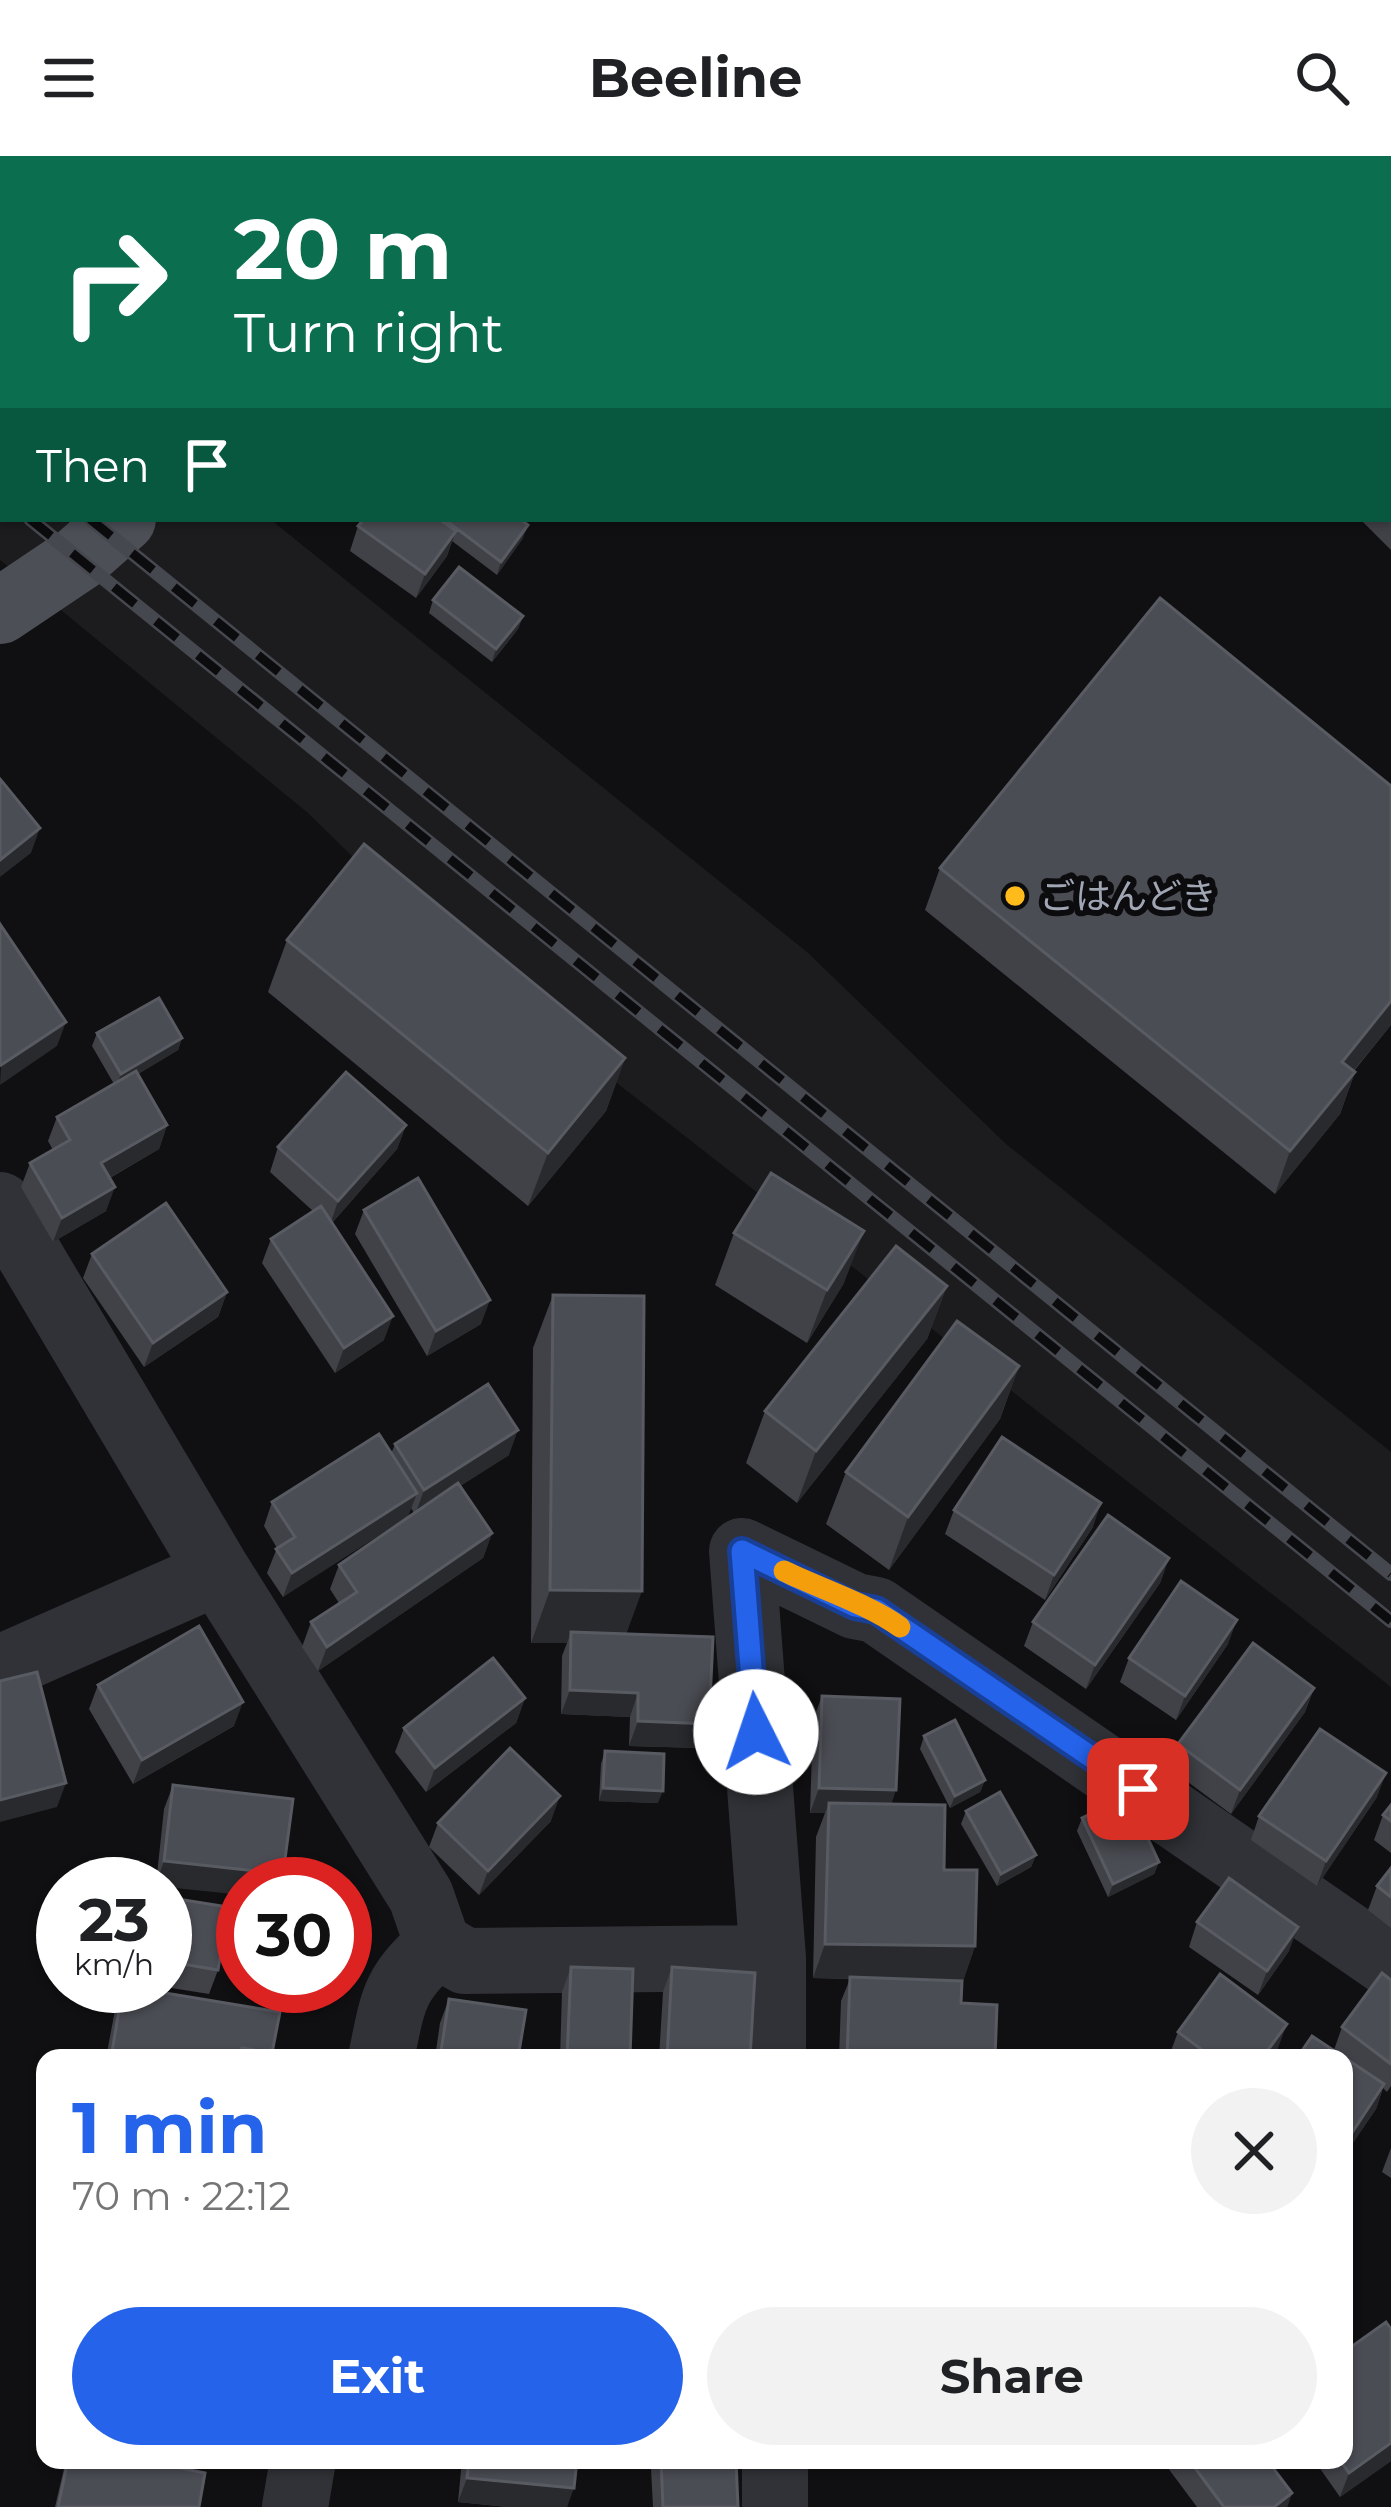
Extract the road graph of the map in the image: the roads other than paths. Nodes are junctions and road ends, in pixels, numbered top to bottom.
1 (120, 522) edge
2 (0, 610) edge
3 (0, 1205) edge
4 (218, 1572) junction
5 (0, 1668) edge
6 (438, 1945) junction
7 (773, 1958) junction
8 (1391, 1965) edge
9 (383, 2049) edge
10 (773, 2049) edge
11 (301, 2469) edge
12 (775, 2469) edge
13 (295, 2507) edge
14 (776, 2507) edge

1 - 2 main road
3 - 4 street
4 - 5 street
4 - 6 street
6 - 7 street
6 - 9 street
7 - 8 street
7 - 10 street
11 - 13 street
12 - 14 street

